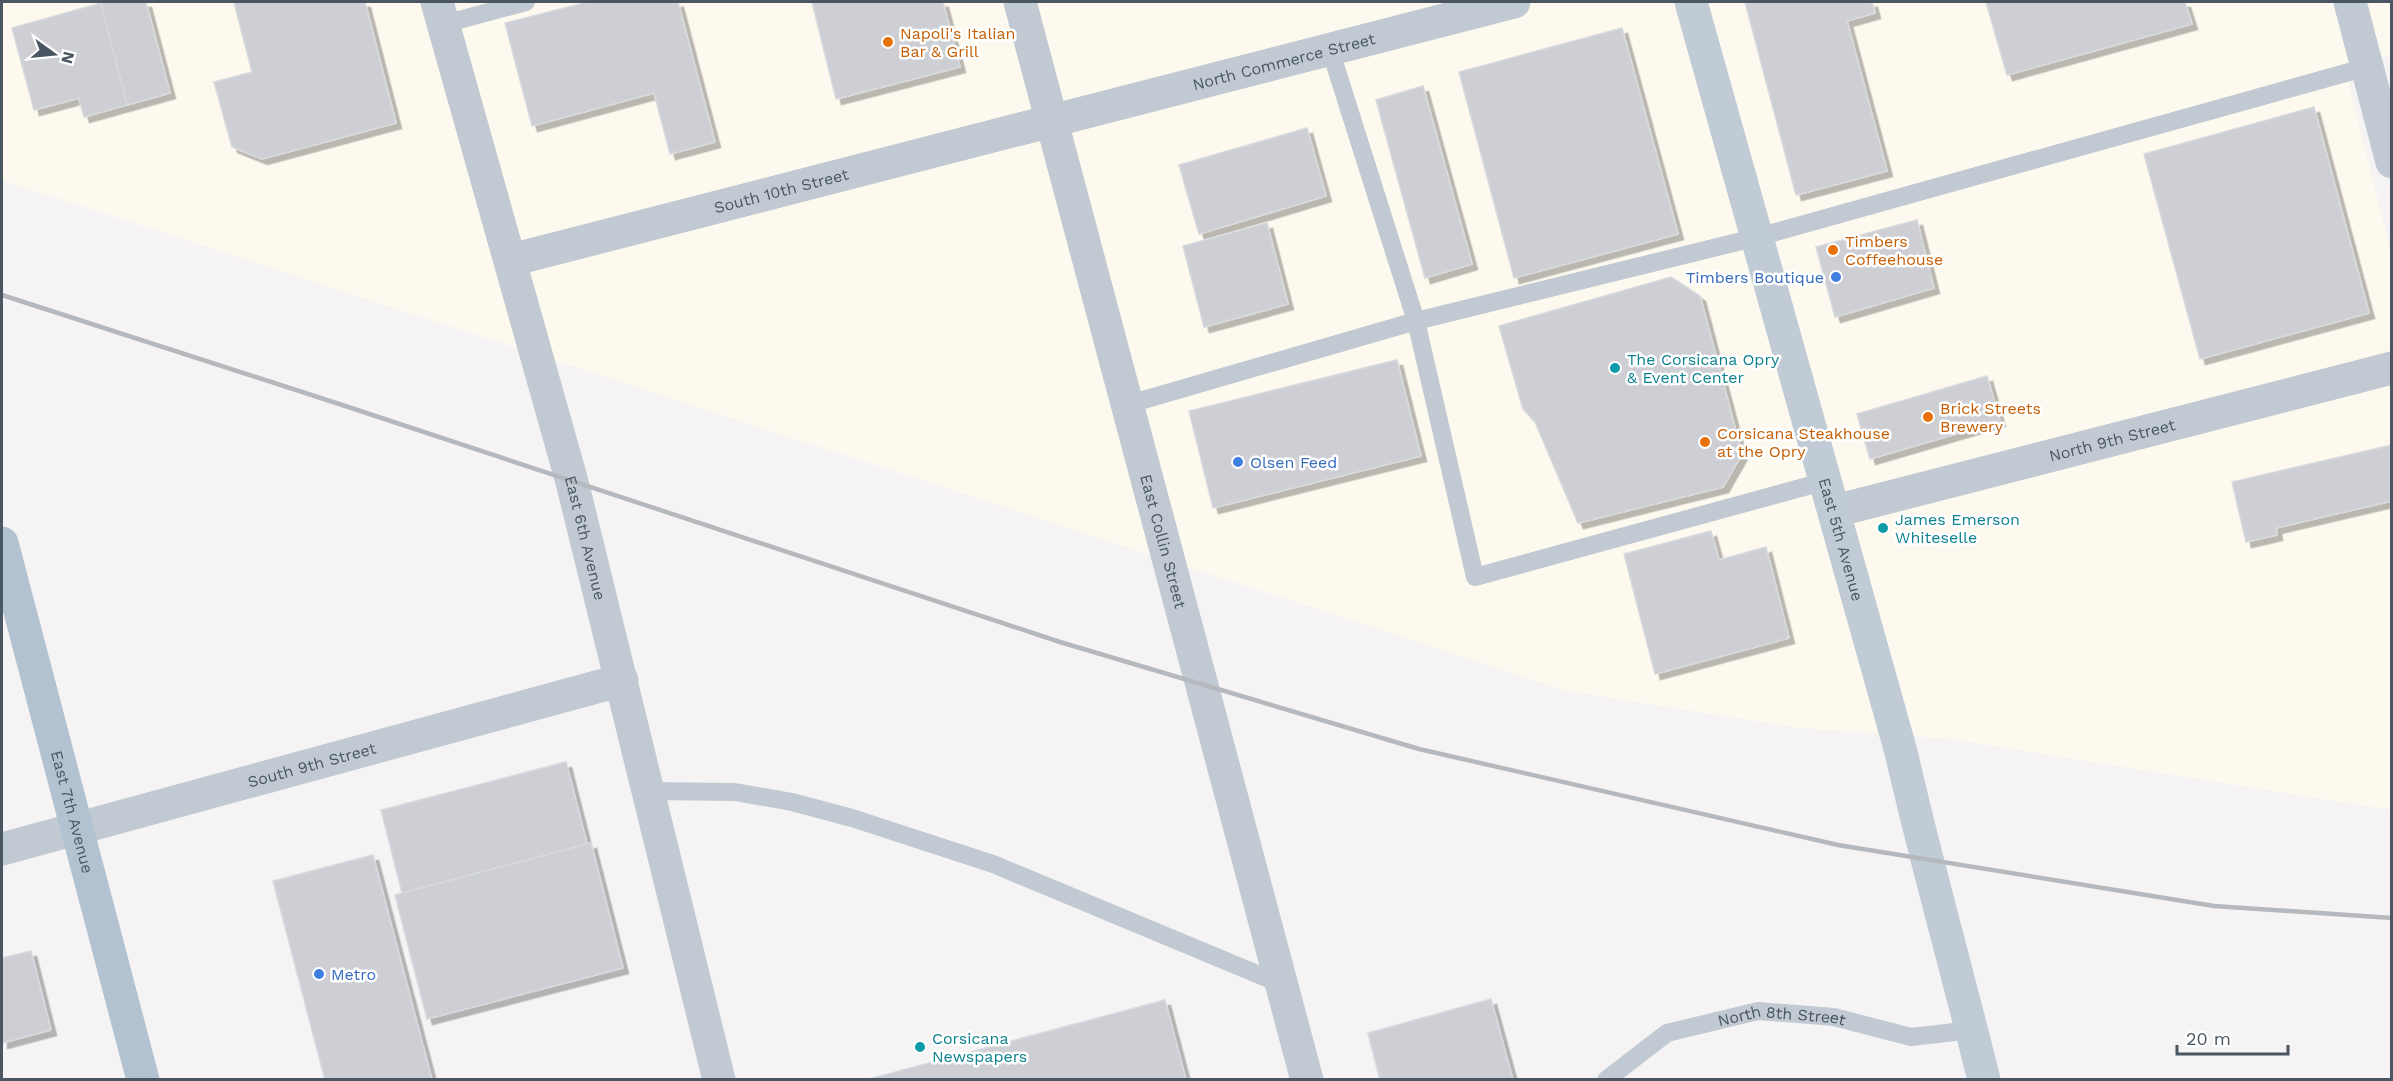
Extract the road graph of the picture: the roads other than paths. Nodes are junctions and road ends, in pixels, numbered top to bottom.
1 (526, 2) edge
2 (1020, 2) edge
3 (1514, 2) edge
4 (1691, 2) edge
5 (2350, 2) edge
6 (440, 13) edge
7 (1330, 49) junction
8 (2367, 67) junction
9 (1052, 120) junction
10 (2391, 162) edge
11 (1758, 237) junction
12 (512, 260) junction
13 (1416, 321) junction
14 (2391, 368) edge
15 (1126, 405) junction
16 (1831, 496) junction
17 (2, 543) edge
18 (622, 680) junction
19 (649, 791) junction
20 (77, 826) junction
21 (2, 849) edge
22 (1281, 984) junction
23 (1972, 1030) junction
24 (143, 1080) edge
25 (719, 1080) edge
26 (1307, 1080) edge
27 (1606, 1080) edge
28 (1984, 1080) edge

1 - 6 lane
2 - 9 street, East Collin Street
3 - 7 street, North Commerce Street
4 - 11 street, East 5th Avenue
5 - 8 street
6 - 12 street, East 6th Avenue
7 - 9 street, North Commerce Street
7 - 13 lane
8 - 10 street
8 - 11 lane
9 - 12 street, South 10th Street
9 - 15 street, East Collin Street
11 - 13 lane
11 - 16 street, East 5th Avenue
12 - 18 street, East 6th Avenue
13 - 15 lane
13 - 16 lane
14 - 16 street, North 9th Street
15 - 22 street, East Collin Street
16 - 23 street, East 5th Avenue
17 - 20 main road, East 7th Avenue
18 - 19 street, East 6th Avenue
18 - 20 street, South 9th Street
19 - 22 lane
19 - 25 street, East 6th Avenue
20 - 21 street, South 9th Street
20 - 24 main road, East 7th Avenue
22 - 26 street, East Collin Street
23 - 27 lane, North 8th Street
23 - 28 street, East 5th Avenue

